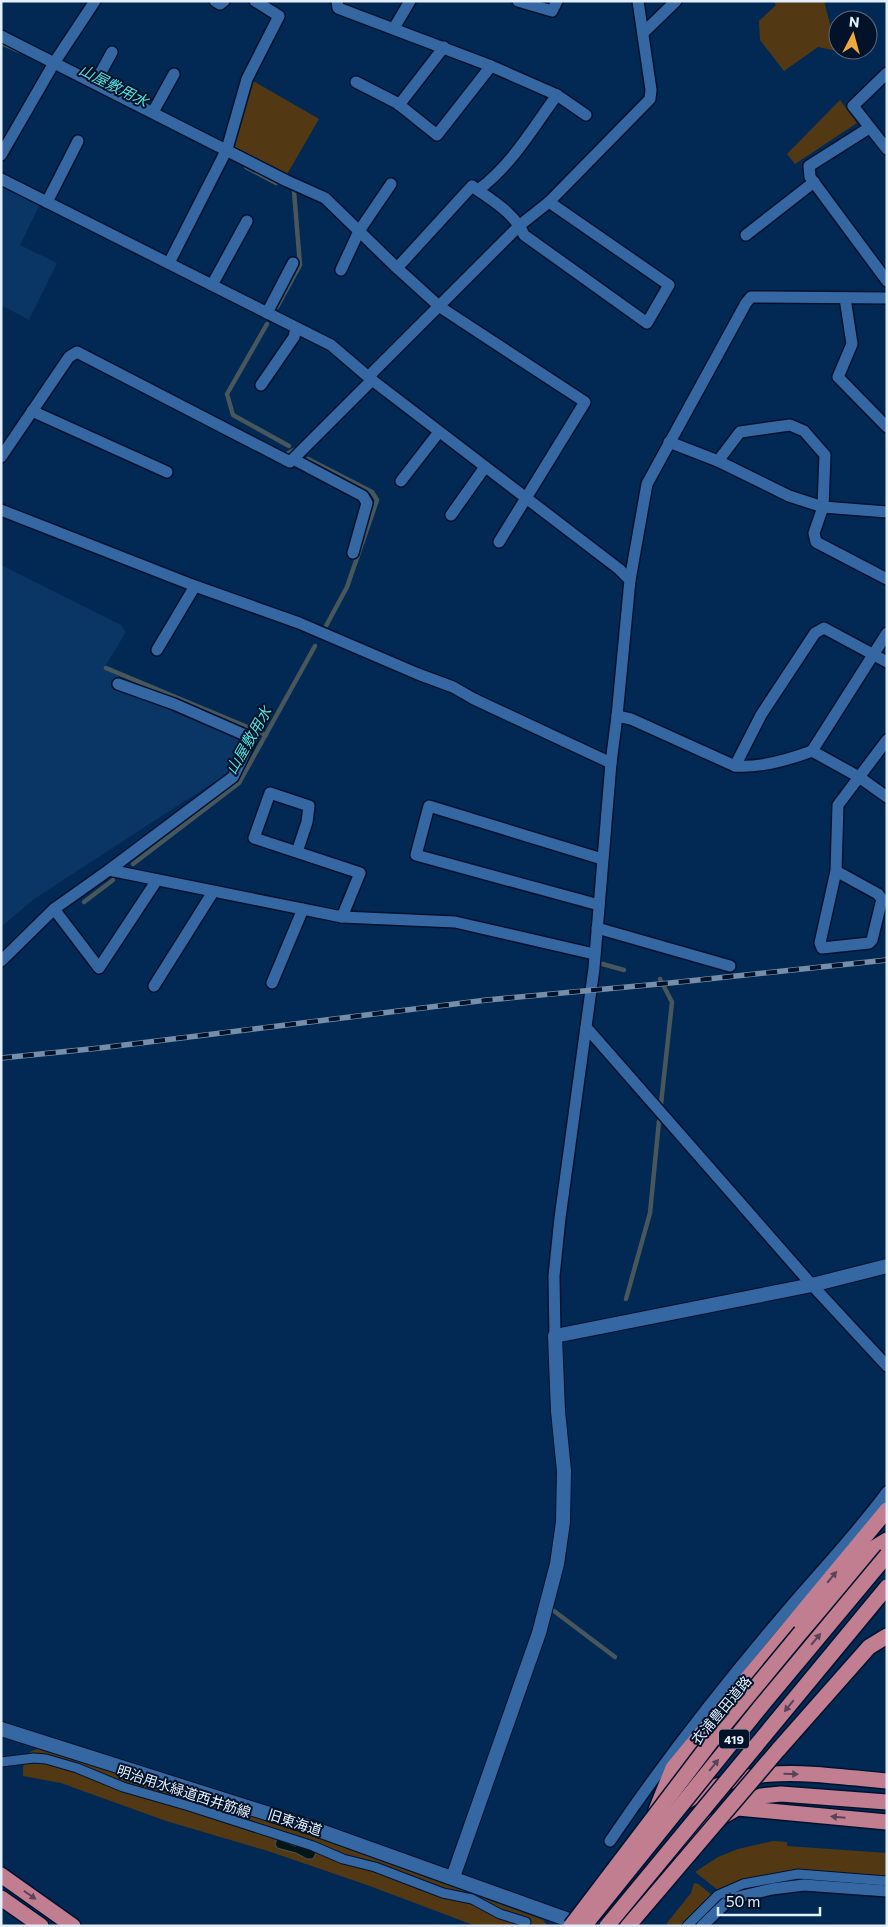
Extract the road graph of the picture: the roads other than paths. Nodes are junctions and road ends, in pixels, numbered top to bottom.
1 (96, 1) edge
2 (216, 1) edge
3 (224, 1) edge
4 (255, 1) edge
5 (337, 1) edge
6 (410, 1) edge
7 (518, 1) edge
8 (558, 1) edge
9 (638, 1) edge
10 (676, 1) edge
11 (394, 28) junction
12 (642, 33) junction
13 (1, 36) edge
14 (444, 47) junction
15 (112, 52) dead end
16 (54, 63) junction
17 (492, 66) junction
18 (887, 73) edge
19 (174, 74) dead end
20 (356, 82) dead end
21 (95, 83) junction
22 (557, 96) junction
23 (399, 105) junction
24 (153, 112) junction
25 (586, 115) dead end
26 (869, 128) junction
27 (78, 140) dead end
28 (227, 149) junction
29 (887, 149) edge
30 (1, 155) edge
31 (1, 179) edge
32 (814, 182) junction
33 (392, 184) dead end
34 (478, 190) junction
35 (47, 202) junction
36 (549, 202) junction
37 (247, 221) dead end
38 (520, 225) junction
39 (359, 231) junction
40 (746, 235) dead end
41 (169, 263) junction
42 (294, 264) dead end
43 (397, 268) junction
44 (341, 270) dead end
45 (887, 281) edge
46 (212, 285) junction
47 (845, 298) junction
48 (887, 298) edge
49 (440, 307) junction
50 (267, 313) junction
51 (296, 328) junction
52 (370, 378) junction
53 (261, 385) dead end
54 (32, 411) junction
55 (887, 427) edge
56 (439, 432) junction
57 (669, 442) junction
58 (1, 457) edge
59 (292, 459) junction
60 (718, 461) junction
61 (485, 467) junction
62 (167, 472) dead end
63 (401, 480) dead end
64 (527, 497) junction
65 (823, 507) junction
66 (1, 510) edge
67 (887, 512) edge
68 (451, 515) dead end
69 (499, 542) dead end
70 (353, 553) dead end
71 (887, 579) edge
72 (630, 580) junction
73 (194, 586) junction
74 (887, 633) edge
75 (157, 650) dead end
76 (874, 655) junction
77 (887, 662) edge
78 (118, 684) dead end
79 (617, 716) junction
80 (887, 740) edge
81 (812, 751) junction
82 (611, 763) junction
83 (735, 766) junction
84 (859, 778) junction
85 (887, 797) edge
86 (297, 852) junction
87 (602, 859) junction
88 (109, 870) junction
89 (836, 871) junction
90 (157, 880) junction
91 (213, 892) junction
92 (599, 905) junction
93 (54, 909) junction
94 (303, 909) junction
95 (342, 917) junction
96 (597, 928) junction
97 (594, 954) junction
98 (1, 961) edge
99 (730, 966) dead end
100 (272, 983) dead end
101 (154, 986) dead end
102 (586, 1027) junction
103 (887, 1266) edge
104 (812, 1285) junction
105 (555, 1336) junction
106 (887, 1366) edge
107 (887, 1492) edge
108 (887, 1510) edge
109 (887, 1540) edge
110 (887, 1555) edge
111 (887, 1588) edge
112 (887, 1636) edge
113 (1, 1729) edge
114 (1, 1762) edge
115 (887, 1781) edge
116 (887, 1802) edge
117 (736, 1808) junction
118 (887, 1822) edge
119 (610, 1841) dead end
120 (643, 1844) junction
121 (1, 1875) edge
122 (453, 1877) junction
123 (887, 1881) edge
124 (887, 1891) edge
125 (1, 1898) edge
126 (526, 1922) dead end
127 (579, 1925) edge
128 (41, 1926) edge
129 (73, 1926) edge
130 (607, 1926) edge
131 (618, 1926) edge
132 (628, 1926) edge
133 (687, 1926) edge
134 (702, 1926) edge

1 - 16 street
2 - 3 street
4 - 28 street
5 - 11 street
6 - 11 street
7 - 8 street
9 - 12 street
10 - 12 street
11 - 14 street
12 - 36 street
13 - 16 street
14 - 17 street
14 - 23 street
15 - 21 street
16 - 21 street
16 - 30 street
17 - 22 street
17 - 23 street
18 - 26 street
19 - 24 street
20 - 23 street
21 - 24 street
22 - 25 street
22 - 34 street
24 - 28 street
26 - 29 street
26 - 32 street
27 - 35 street
28 - 39 street
28 - 41 street
31 - 35 street
32 - 40 street
32 - 45 street
33 - 39 street
34 - 38 street
34 - 43 street
35 - 41 street
36 - 38 street
36 - 38 street
37 - 46 street
38 - 49 street
39 - 43 street
39 - 44 street
41 - 46 street
42 - 50 street
43 - 49 street
46 - 50 street
47 - 48 street
47 - 55 street
47 - 57 street
49 - 52 street
49 - 64 street
50 - 51 street
51 - 52 street
51 - 53 street
52 - 56 street
52 - 59 street
54 - 58 street
54 - 59 street
54 - 62 street
56 - 61 street
56 - 63 street
57 - 60 street
57 - 72 street
59 - 70 street
60 - 65 street
60 - 65 street
61 - 64 street
61 - 68 street
64 - 69 street
64 - 72 street
65 - 67 street
65 - 71 street
66 - 73 street
72 - 79 street
73 - 75 street
73 - 82 street
74 - 76 street
76 - 77 street
76 - 81 street
76 - 83 street
78 - 88 street
79 - 82 street
79 - 83 street
80 - 84 street
81 - 83 street
81 - 84 street
82 - 87 street
84 - 85 street
84 - 89 street
86 - 86 street
86 - 95 street
87 - 92 street
87 - 92 street
88 - 90 street
88 - 93 street
89 - 89 street
90 - 91 street
90 - 93 street
91 - 94 street
91 - 101 street
92 - 96 street
93 - 98 street
94 - 95 street
94 - 100 street
95 - 97 street
96 - 97 street
96 - 99 street
97 - 102 street
102 - 104 street
102 - 105 street
103 - 104 street
104 - 105 street
104 - 106 street
105 - 122 street
107 - 119 street
120 -> 108 highway, 衣浦豊田道路 / 419
109 - 127 highway, 419, bridge
127 -> 110 highway, 衣浦豊田道路 / 419, bridge
111 -> 130 highway, 419, bridge
112 - 132 highway, bridge
113 - 122 street, 旧東海道
114 - 126 street, 明治用水緑道西井筋線
120 -> 115 highway, 419
116 - 117 highway
118 -> 117 highway
117 - 131 highway
120 - 127 highway, 衣浦豊田道路 / 419
121 -> 129 highway
122 - 127 street, 旧東海道
123 - 133 street
124 - 134 street
125 - 128 highway

